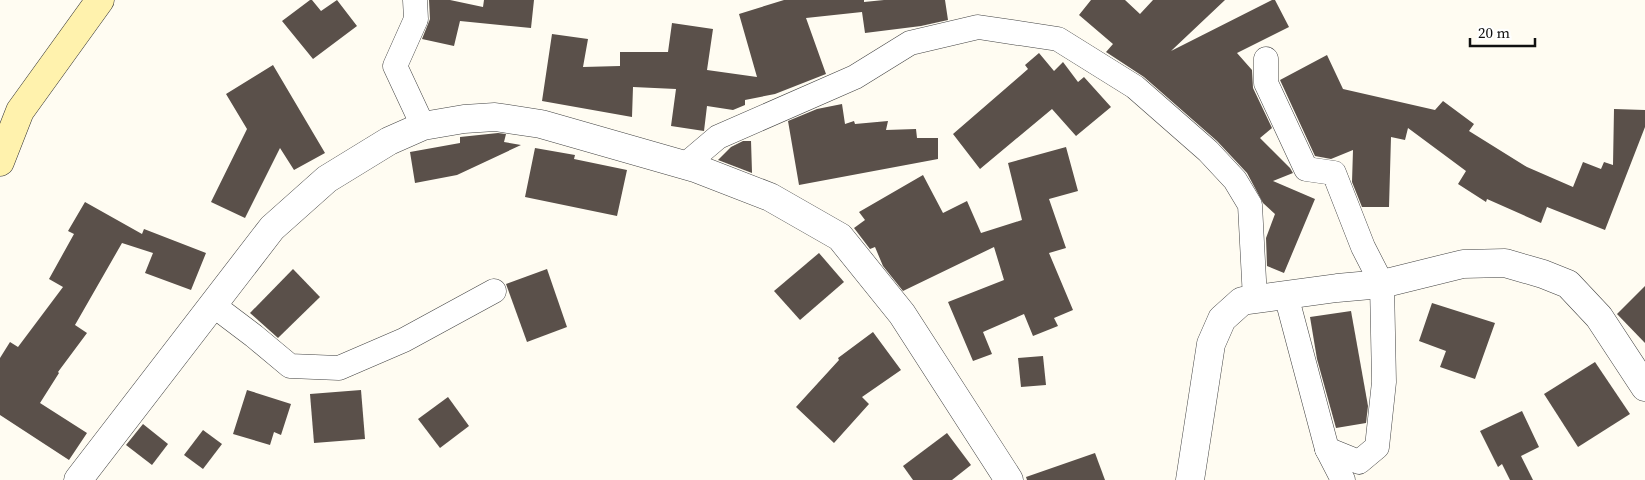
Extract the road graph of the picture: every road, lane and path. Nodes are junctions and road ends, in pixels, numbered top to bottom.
1 (100, 0) edge
2 (415, 0) edge
3 (1266, 59) dead end
4 (423, 126) junction
5 (0, 162) edge
6 (685, 165) junction
7 (1382, 284) junction
8 (494, 291) dead end
9 (1286, 295) junction
10 (1255, 299) junction
11 (213, 305) junction
12 (1645, 387) edge
13 (1327, 449) junction
14 (78, 480) edge
15 (1008, 480) edge
16 (1190, 480) edge
17 (1343, 480) edge

1 - 5 main road
2 - 4 street
3 - 7 street
4 - 6 street
4 - 11 street
6 - 10 street
6 - 15 street
7 - 9 street
7 - 12 street
7 - 13 street
8 - 11 street
9 - 10 street
9 - 13 street
10 - 16 street
11 - 14 street
13 - 17 street

